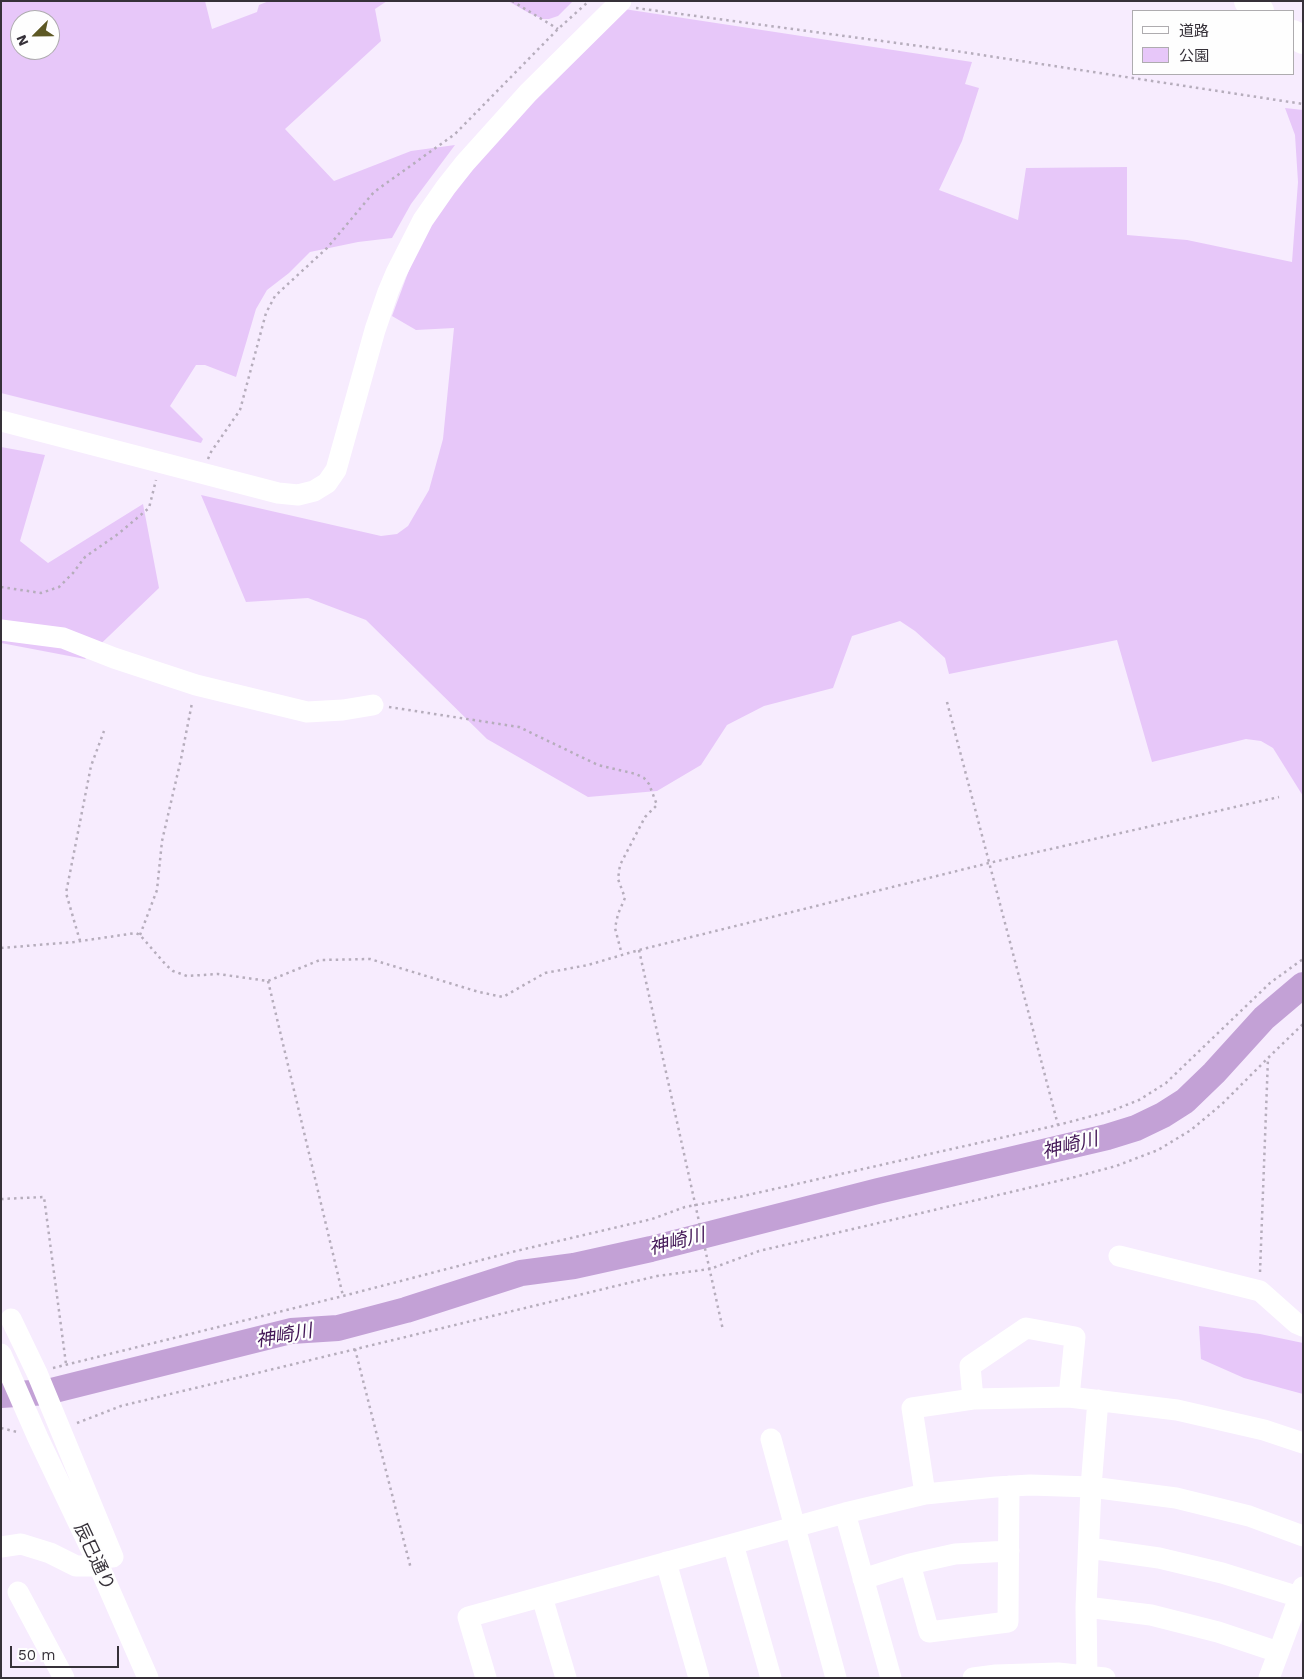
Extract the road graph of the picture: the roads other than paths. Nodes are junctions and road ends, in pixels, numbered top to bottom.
1 (1248, 1) edge
2 (627, 3) edge
3 (1259, 10) edge
4 (1, 421) edge
5 (1, 630) edge
6 (373, 705) road end
7 (1118, 1256) dead end
8 (11, 1319) dead end
9 (1303, 1326) edge
10 (1, 1354) edge
11 (1069, 1397) junction
12 (972, 1399) junction
13 (1098, 1400) junction
14 (771, 1439) dead end
15 (1303, 1444) edge
16 (1009, 1486) junction
17 (1091, 1487) junction
18 (924, 1494) junction
19 (845, 1513) junction
20 (794, 1527) junction
21 (1303, 1536) edge
22 (733, 1544) junction
23 (1, 1547) edge
24 (1089, 1548) junction
25 (1009, 1551) junction
26 (106, 1561) junction
27 (666, 1562) junction
28 (910, 1564) junction
29 (863, 1579) junction
30 (18, 1592) dead end
31 (1301, 1592) edge
32 (542, 1596) junction
33 (1086, 1607) junction
34 (481, 1613) junction
35 (1278, 1652) junction
36 (1025, 1676) edge
37 (62, 1677) edge
38 (1093, 1677) edge
39 (148, 1678) edge
40 (486, 1678) edge
41 (499, 1678) edge
42 (566, 1678) edge
43 (699, 1678) edge
44 (770, 1678) edge
45 (836, 1678) edge
46 (891, 1678) edge
47 (973, 1678) edge
48 (1269, 1678) edge

1 - 3 main road
2 - 4 street
5 - 6 street
7 - 9 street
8 - 26 street
10 - 26 street, 辰巳通り
11 - 12 street
11 - 12 street
11 - 13 street
12 - 18 street
13 - 15 street
13 - 17 street
14 - 20 street
16 - 17 street
16 - 18 street
16 - 25 street
17 - 21 street
17 - 24 street
18 - 19 street
19 - 20 street
19 - 29 street
20 - 22 street
20 - 45 street
22 - 27 street
22 - 44 street
23 - 26 street
24 - 31 street
24 - 33 street
25 - 28 street
25 - 28 street
26 - 39 street, 辰巳通り
27 - 32 street
27 - 43 street
28 - 29 street
29 - 46 street
30 - 37 street
31 - 35 street
32 - 34 street
32 - 42 street
33 - 35 street
33 - 38 street
34 - 40 street
34 - 41 street
35 - 48 street
36 - 38 street
36 - 47 street

